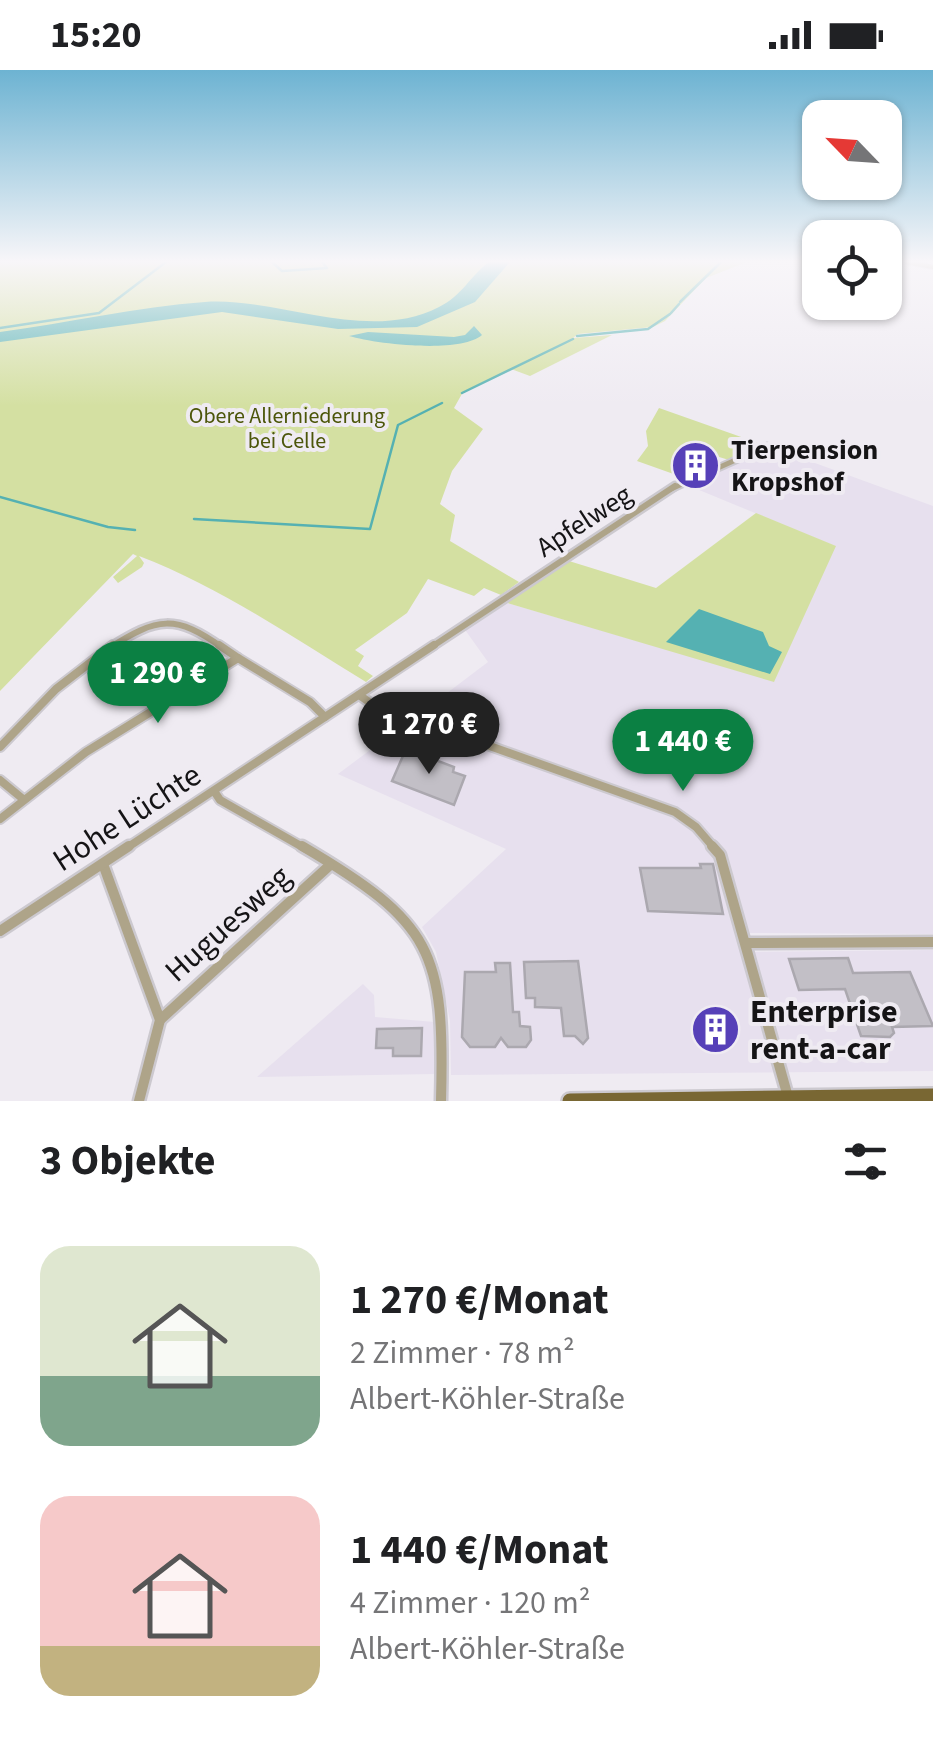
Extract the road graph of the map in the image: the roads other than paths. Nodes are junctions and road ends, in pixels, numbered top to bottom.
1 (767, 446) dead end
2 (431, 646) joint
3 (238, 658) junction
4 (359, 695) junction
5 (325, 717) junction
6 (0, 746) edge
7 (0, 780) edge
8 (214, 791) junction
9 (22, 799) junction
10 (0, 819) edge
11 (103, 864) junction
12 (329, 866) junction
13 (0, 930) edge
14 (933, 942) edge
15 (747, 943) junction
16 (160, 1020) junction
17 (933, 1096) edge
18 (788, 1098) junction
19 (139, 1101) edge
20 (441, 1101) edge
21 (570, 1101) edge

1 - 2 street, Apfelweg
2 - 4 street, Hohe Lüchte
3 - 5 street
3 - 6 street
3 - 9 street
4 - 5 street, Hohe Lüchte
4 - 15 street
5 - 8 street, Hohe Lüchte
7 - 9 street
8 - 11 street, Hohe Lüchte
8 - 12 street
9 - 10 street
11 - 13 street, Hohe Lüchte
11 - 16 street
12 - 16 street, Huguesweg
12 - 20 street
14 - 15 street
15 - 18 street
16 - 19 street
17 - 18 main road
18 - 21 main road

